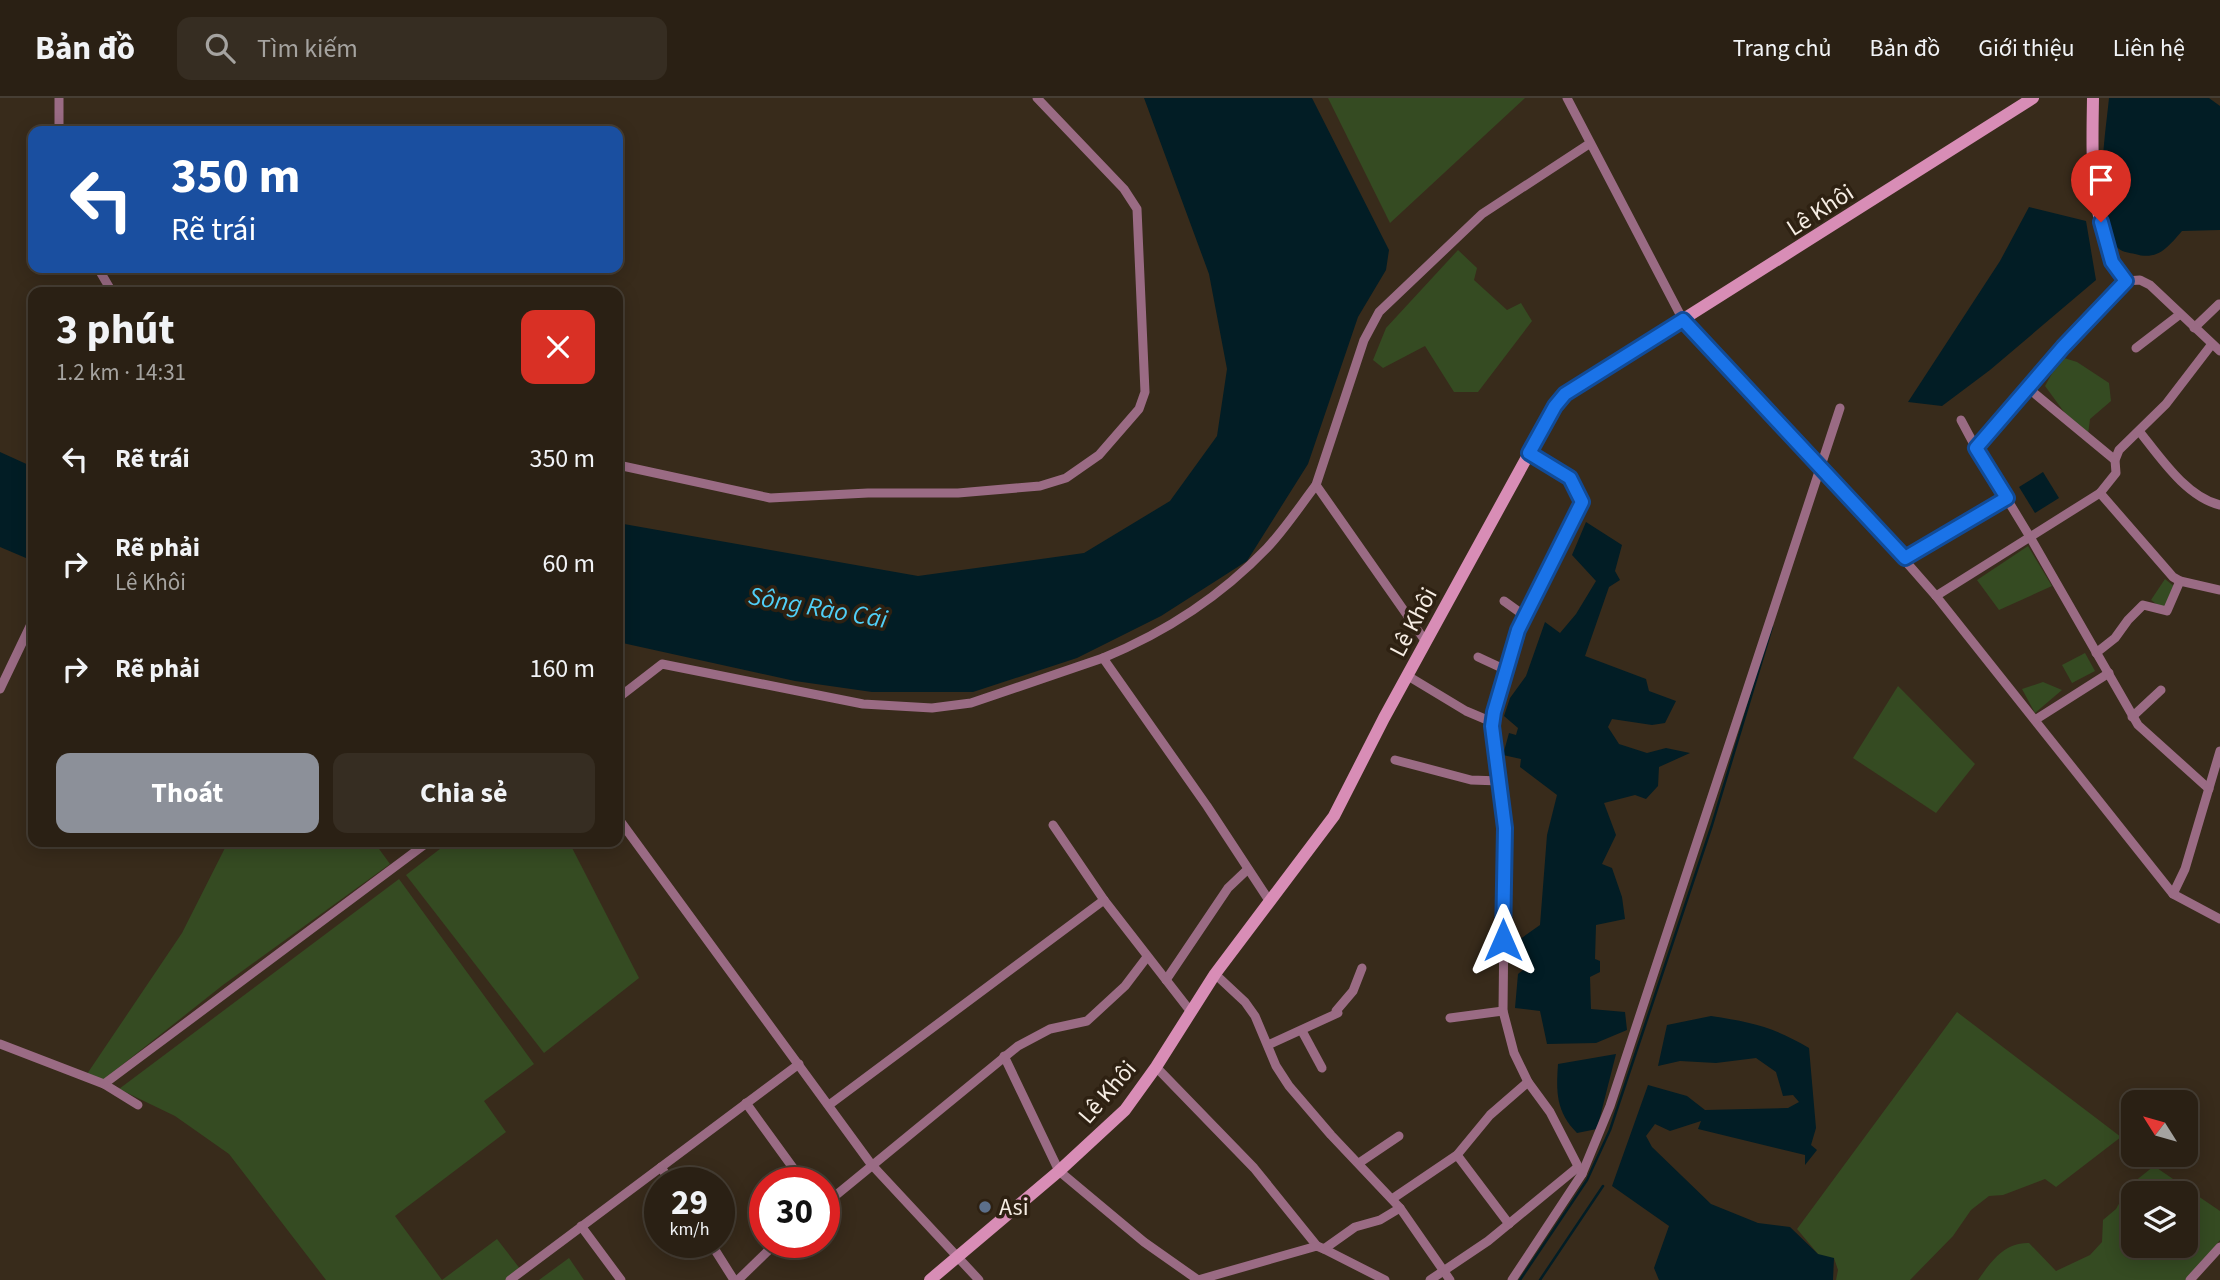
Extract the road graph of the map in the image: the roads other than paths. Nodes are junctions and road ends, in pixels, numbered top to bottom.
1 (59, 98) edge
2 (1037, 98) edge
3 (1566, 98) edge
4 (2033, 98) edge
5 (2092, 98) edge
6 (59, 126) edge
7 (1589, 144) junction
8 (2126, 281) junction
9 (2219, 304) edge
10 (2179, 314) junction
11 (1683, 320) junction
12 (2194, 328) junction
13 (2212, 344) junction
14 (2136, 348) dead end
15 (2220, 351) edge
16 (2028, 387) junction
17 (1840, 408) dead end
18 (1961, 420) dead end
19 (2139, 431) junction
20 (1976, 448) junction
21 (1529, 453) junction
22 (2115, 460) junction
23 (623, 466) edge
24 (1822, 466) junction
25 (1316, 485) junction
26 (2100, 494) junction
27 (2007, 498) junction
28 (2220, 505) edge
29 (2030, 537) junction
30 (1905, 558) junction
31 (2180, 581) junction
32 (2220, 590) edge
33 (1936, 596) junction
34 (1504, 601) dead end
35 (1525, 616) junction
36 (28, 630) edge
37 (1426, 642) junction
38 (2096, 653) junction
39 (1478, 657) dead end
40 (1103, 658) junction
41 (1506, 670) junction
42 (2109, 673) junction
43 (1408, 676) junction
44 (0, 689) edge
45 (2161, 690) dead end
46 (623, 694) edge
47 (2132, 717) junction
48 (2035, 720) junction
49 (1492, 722) junction
50 (2220, 751) edge
51 (1395, 760) dead end
52 (1500, 781) junction
53 (2209, 789) junction
54 (623, 825) edge
55 (1053, 825) dead end
56 (421, 847) edge
57 (1248, 869) junction
58 (2173, 894) junction
59 (1104, 900) junction
60 (1269, 902) junction
61 (2220, 919) edge
62 (1147, 957) junction
63 (1362, 968) dead end
64 (1215, 974) junction
65 (1166, 980) junction
66 (1503, 1010) junction
67 (1191, 1012) junction
68 (1450, 1018) dead end
69 (1302, 1031) junction
70 (0, 1044) edge
71 (1268, 1045) junction
72 (1004, 1056) junction
73 (799, 1064) junction
74 (1156, 1067) junction
75 (1322, 1068) dead end
76 (1528, 1082) junction
77 (104, 1084) junction
78 (746, 1103) junction
79 (138, 1105) dead end
80 (829, 1105) junction
81 (1399, 1136) dead end
82 (1457, 1155) junction
83 (1359, 1163) junction
84 (871, 1164) junction
85 (661, 1167) edge
86 (792, 1167) edge
87 (1059, 1171) junction
88 (1580, 1171) junction
89 (644, 1180) edge
90 (840, 1191) edge
91 (1392, 1199) junction
92 (1400, 1208) junction
93 (1509, 1224) junction
94 (581, 1226) junction
95 (2220, 1247) edge
96 (1320, 1248) junction
97 (957, 1257) junction
98 (721, 1258) edge
99 (760, 1258) edge
100 (1447, 1276) edge
101 (510, 1280) edge
102 (621, 1280) edge
103 (736, 1280) edge
104 (930, 1280) edge
105 (979, 1280) edge
106 (1198, 1280) edge
107 (1385, 1280) edge
108 (1430, 1280) edge
109 (1512, 1280) edge
110 (2190, 1280) edge

1 - 6 street
2 - 23 street
3 - 7 street
4 - 11 street, Lê Khôi
5 - 8 street
7 - 11 street
7 - 25 street
8 - 10 street
8 - 16 street
9 - 12 street
10 - 12 street
10 - 14 street
11 - 21 street, Lê Khôi
11 - 24 street
12 - 13 street
13 - 15 street
13 - 19 street
16 - 20 street
16 - 22 street
17 - 24 street
18 - 20 street
19 - 22 street
19 - 28 street
20 - 27 street
21 - 35 street
21 - 37 street, Lê Khôi
22 - 26 street
24 - 30 street
24 - 88 street
25 - 37 street
25 - 40 street
26 - 29 street
26 - 31 street
27 - 29 street
27 - 30 street
29 - 33 street
29 - 38 street
30 - 33 street
31 - 32 street
31 - 38 street
33 - 48 street
34 - 35 street
35 - 41 street
36 - 44 street
37 - 43 street, Lê Khôi
38 - 42 street
39 - 41 street
40 - 46 street
40 - 57 street
41 - 49 street
42 - 47 street
42 - 48 street
43 - 49 street
43 - 60 street, Lê Khôi
45 - 47 street
47 - 53 street
48 - 58 street
49 - 52 street
50 - 53 street
51 - 52 street
52 - 66 street
53 - 58 street
54 - 73 street
55 - 59 street
56 - 77 street
57 - 60 street
57 - 65 street
58 - 61 street
59 - 62 street
59 - 80 street
60 - 64 street, Lê Khôi
62 - 65 street
62 - 72 street
63 - 69 street
64 - 67 street, Lê Khôi
64 - 71 street
65 - 67 street
66 - 68 street
66 - 76 street
67 - 74 street, Lê Khôi
69 - 71 street
69 - 75 street
70 - 77 street
71 - 83 street
72 - 84 street
72 - 87 street
73 - 78 street
73 - 80 street
74 - 87 street, Lê Khôi
74 - 96 street
76 - 82 street
76 - 88 street
77 - 79 street
78 - 85 street
78 - 86 street
80 - 84 street
81 - 83 street
82 - 91 street
82 - 93 street
83 - 91 street
84 - 90 street
84 - 97 street
87 - 97 street, Lê Khôi
87 - 106 street
88 - 93 street
88 - 109 street
89 - 94 street
91 - 92 street
92 - 96 street
92 - 100 street
93 - 100 street
94 - 101 street
94 - 102 street
95 - 110 street
96 - 106 street
96 - 107 street
97 - 104 street, Lê Khôi
97 - 105 street
98 - 103 street
99 - 103 street
100 - 108 street

